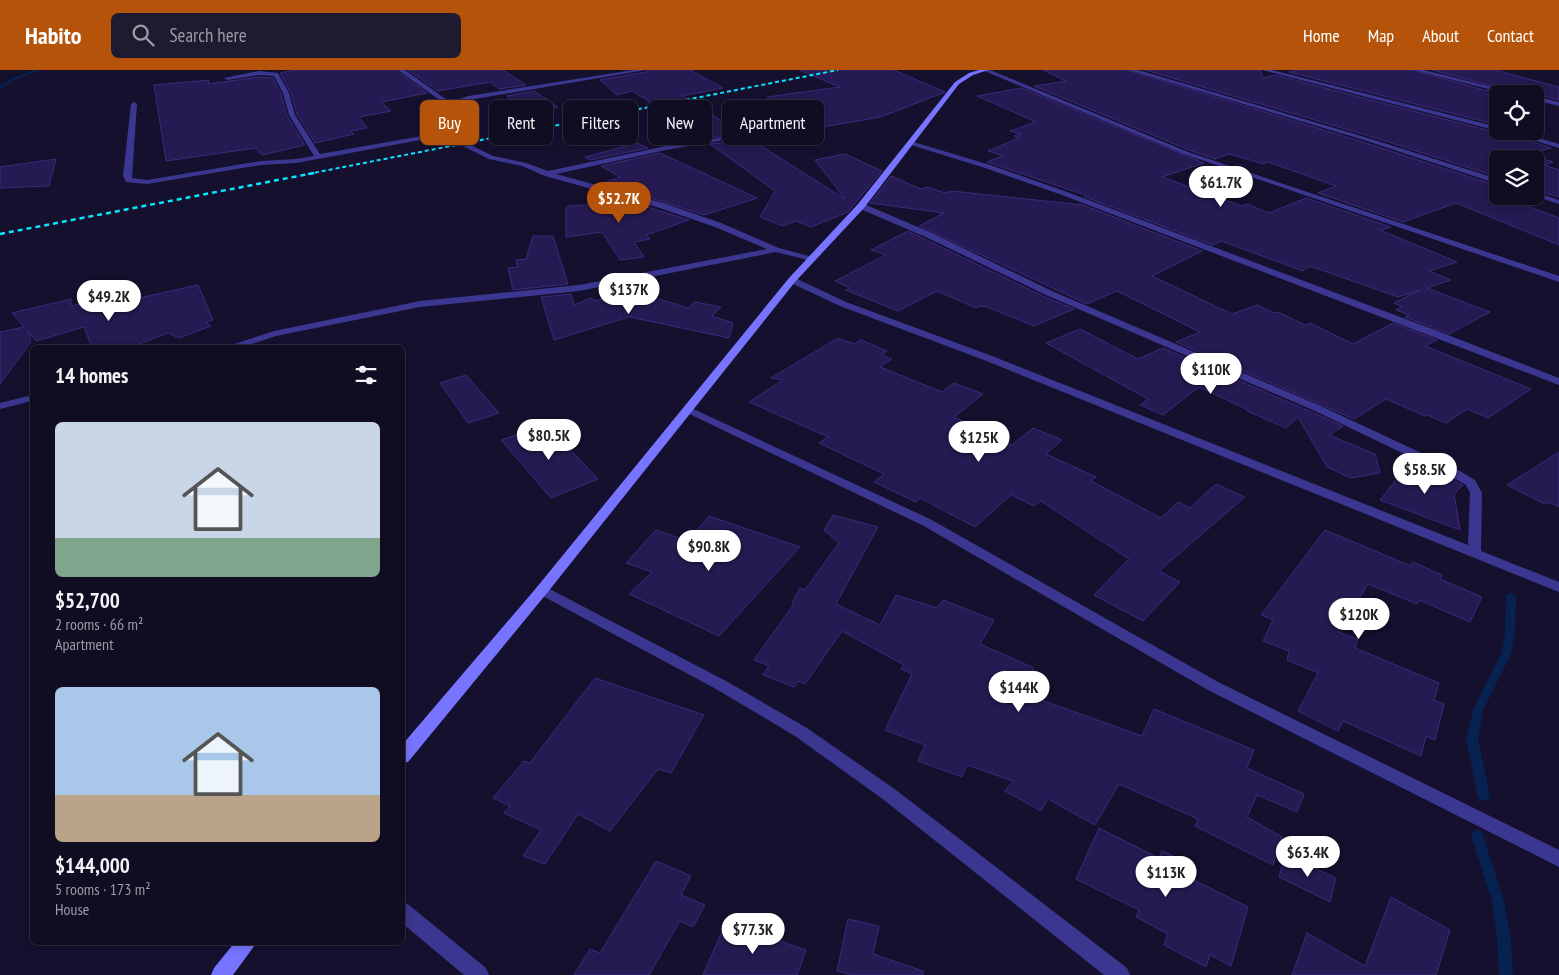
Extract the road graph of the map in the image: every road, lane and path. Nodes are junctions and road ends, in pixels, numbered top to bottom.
1 (401, 70) edge
2 (609, 70) edge
3 (644, 70) edge
4 (985, 70) edge
5 (1132, 70) edge
6 (1265, 70) edge
7 (1417, 70) edge
8 (614, 75) junction
9 (227, 78) dead end
10 (1489, 87) edge
11 (443, 100) edge
12 (466, 100) edge
13 (1544, 100) edge
14 (134, 104) dead end
15 (1559, 104) edge
16 (1489, 127) edge
17 (420, 138) edge
18 (718, 139) dead end
19 (1537, 140) edge
20 (910, 143) junction
21 (466, 145) edge
22 (1559, 146) edge
23 (318, 156) junction
24 (548, 174) junction
25 (1489, 179) edge
26 (1544, 197) edge
27 (1559, 202) edge
28 (861, 206) junction
29 (776, 250) junction
30 (812, 258) junction
31 (1559, 279) edge
32 (792, 280) junction
33 (237, 345) edge
34 (1559, 382) edge
35 (30, 398) edge
36 (0, 406) edge
37 (687, 410) junction
38 (1474, 552) junction
39 (1559, 587) edge
40 (542, 590) junction
41 (405, 752) edge
42 (1559, 859) edge
43 (405, 913) edge
44 (246, 945) edge
45 (221, 975) edge
46 (479, 975) edge
47 (1120, 975) edge

1 - 11 street
2 - 8 street
3 - 8 street
4 - 20 street
4 - 31 street
5 - 25 street
6 - 16 street
7 - 10 street
8 - 12 street
9 - 23 street
13 - 15 street
14 - 23 street
17 - 23 street
18 - 24 street
19 - 22 street
20 - 28 street
20 - 34 street
21 - 24 street
24 - 29 street
26 - 27 street
28 - 30 street
28 - 38 street
29 - 30 street
29 - 33 street
30 - 32 street
32 - 37 street
32 - 38 street
35 - 36 street
37 - 40 street
37 - 42 street
38 - 39 street
40 - 41 street
40 - 47 street
43 - 46 street
44 - 45 street

